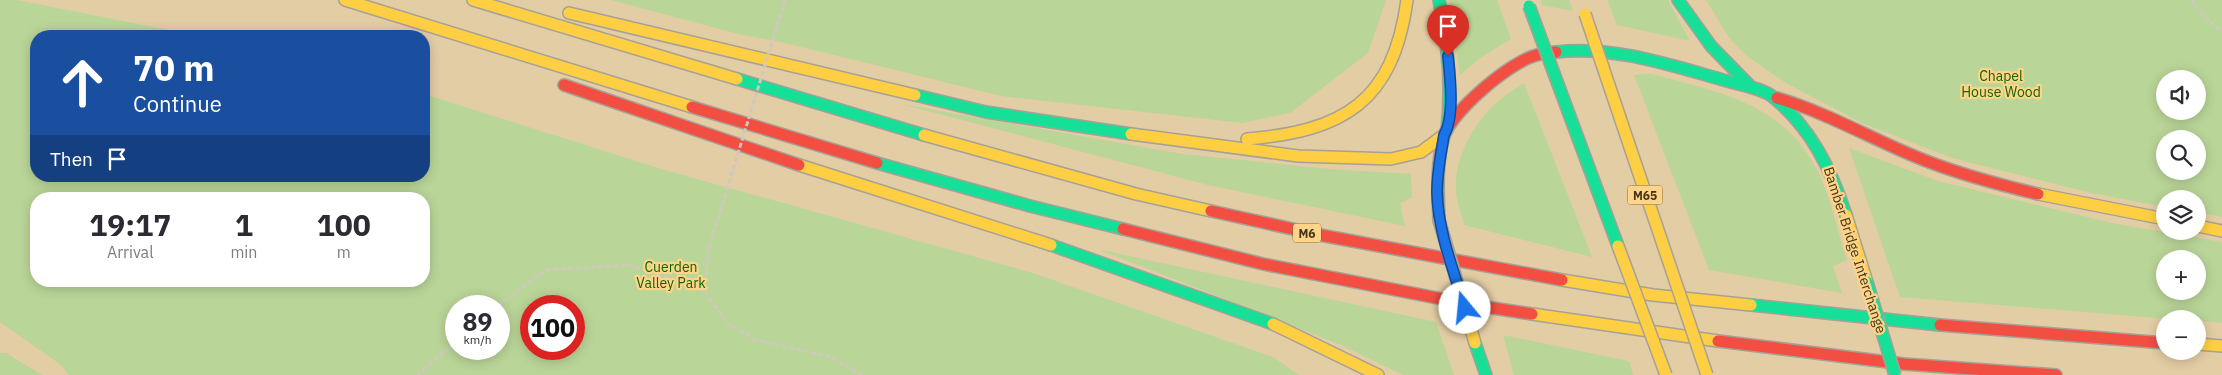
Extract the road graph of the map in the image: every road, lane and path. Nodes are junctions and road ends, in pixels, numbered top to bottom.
1 (345, 0) edge
2 (473, 0) edge
3 (784, 0) edge
4 (1407, 0) edge
5 (1440, 0) edge
6 (1580, 0) edge
7 (1678, 0) edge
8 (2191, 0) edge
9 (1528, 3) edge
10 (554, 9) dead end
11 (2222, 32) edge
12 (465, 38) junction
13 (533, 70) dead end
14 (550, 78) dead end
15 (1754, 89) junction
16 (1772, 96) junction
17 (1446, 133) junction
18 (1208, 144) junction
19 (2156, 217) edge
20 (2206, 228) edge
21 (2222, 231) edge
22 (704, 291) junction
23 (1192, 294) junction
24 (510, 297) edge
25 (1278, 339) dead end
26 (2156, 342) edge
27 (2206, 345) edge
28 (2222, 346) edge
29 (445, 351) edge
30 (417, 375) edge
31 (862, 375) edge
32 (1378, 375) edge
33 (1486, 375) edge
34 (1666, 375) edge
35 (1708, 375) edge
36 (1895, 375) edge
37 (2056, 375) edge

1 - 12 highway
2 - 26 highway, M6
3 - 22 path, bridge
4 - 18 highway
5 - 17 highway
6 - 35 highway, M65, bridge
7 - 15 highway
8 - 11 path
9 - 34 highway, bridge
10 - 18 highway
12 - 13 highway
12 - 37 highway
14 - 23 highway
15 - 16 highway, Bamber Bridge Interchange
15 - 17 highway, Bamber Bridge Interchange
16 - 19 highway
16 - 36 highway, Bamber Bridge Interchange, bridge
17 - 18 highway, Bamber Bridge Interchange
17 - 33 highway, bridge
20 - 21 highway
22 - 24 path
22 - 31 path
23 - 25 highway
23 - 32 highway
27 - 28 highway
29 - 30 path

